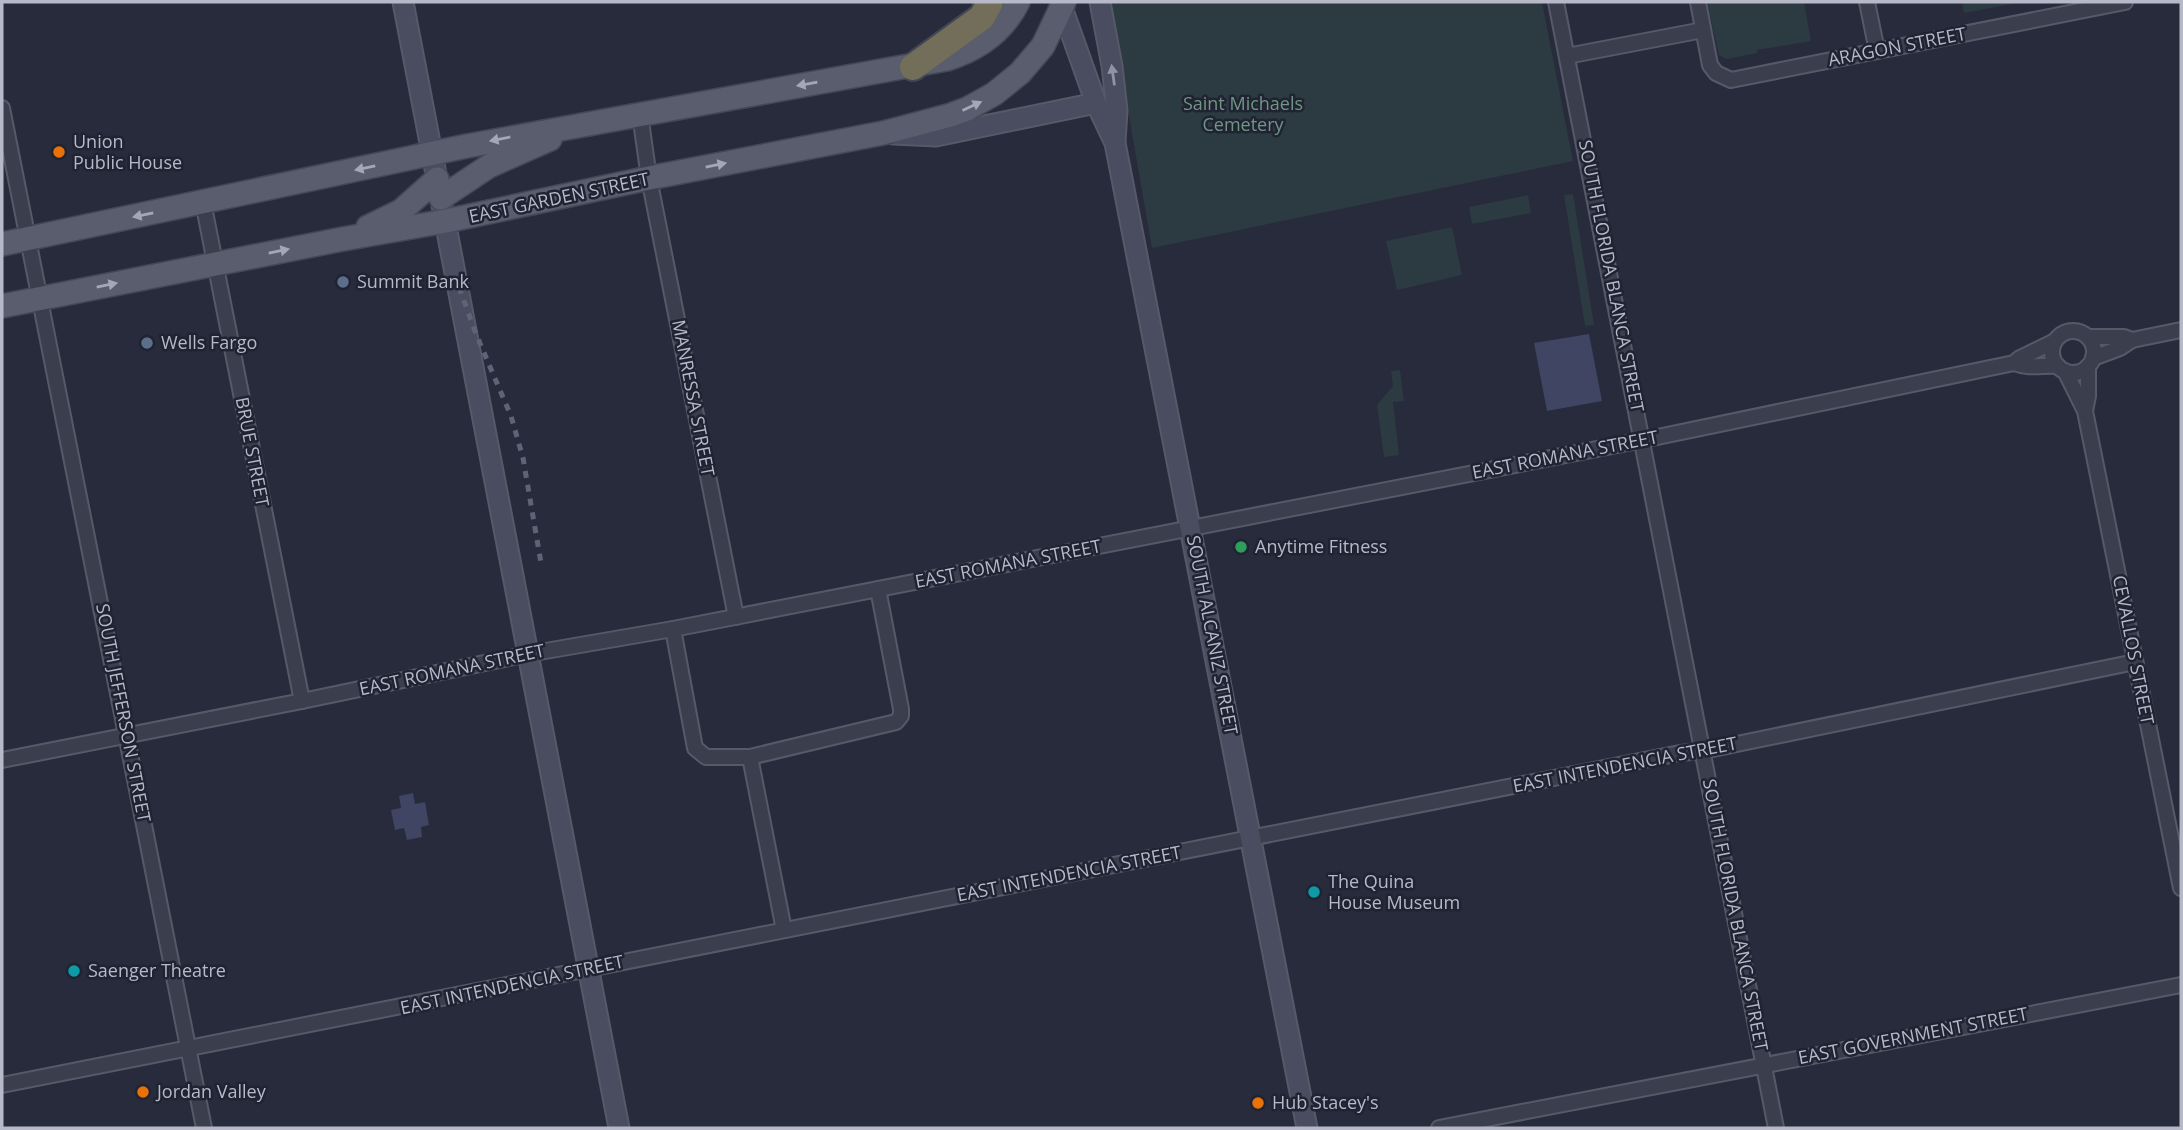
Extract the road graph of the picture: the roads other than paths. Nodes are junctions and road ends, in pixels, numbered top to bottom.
1 (404, 2) edge
2 (990, 2) edge
3 (1018, 2) edge
4 (1100, 2) edge
5 (1556, 2) edge
6 (1698, 2) edge
7 (1867, 2) edge
8 (2125, 2) edge
9 (1062, 4) edge
10 (1703, 30) junction
11 (1877, 51) junction
12 (1567, 55) junction
13 (913, 67) junction
14 (1096, 103) junction
15 (2, 107) edge
16 (640, 114) junction
17 (588, 123) junction
18 (883, 133) junction
19 (1115, 143) junction
20 (432, 154) junction
21 (649, 178) junction
22 (439, 189) junction
23 (203, 202) junction
24 (446, 222) junction
25 (28, 239) junction
26 (343, 239) junction
27 (2, 244) edge
28 (215, 264) junction
29 (40, 298) junction
30 (2, 306) edge
31 (2181, 330) edge
32 (2088, 337) junction
33 (2132, 340) junction
34 (2055, 341) junction
35 (2090, 362) junction
36 (2014, 363) junction
37 (2061, 368) junction
38 (2085, 411) junction
39 (1643, 440) junction
40 (1191, 528) junction
41 (878, 589) junction
42 (736, 617) junction
43 (673, 629) junction
44 (528, 654) junction
45 (2135, 662) junction
46 (302, 701) junction
47 (127, 735) junction
48 (1703, 751) junction
49 (750, 757) junction
50 (2, 760) edge
51 (1251, 839) junction
52 (2181, 888) edge
53 (784, 930) junction
54 (589, 969) junction
55 (2181, 985) edge
56 (190, 1049) junction
57 (1764, 1065) junction
58 (2, 1085) edge
59 (204, 1128) edge
60 (619, 1128) edge
61 (1307, 1128) edge
62 (1439, 1128) edge
63 (1776, 1128) edge

1 - 20 street
2 - 13 highway
3 - 13 main road
19 -> 4 street
5 - 12 street, SOUTH FLORIDA BLANCA STREET
6 - 10 street, ARAGON STREET
7 - 11 street
8 - 11 street, ARAGON STREET
9 - 14 street
18 -> 9 main road, EAST GARDEN STREET
10 - 11 street, ARAGON STREET
10 - 12 street
12 - 39 street, SOUTH FLORIDA BLANCA STREET
13 -> 16 main road
14 - 18 street
14 - 19 street
15 - 25 street, SOUTH JEFFERSON STREET
16 - 17 main road
16 - 21 street, MANRESSA STREET
17 -> 20 main road
17 - 22 main road
21 -> 18 main road, EAST GARDEN STREET
19 - 40 street, SOUTH ALCANIZ STREET
20 - 22 street
20 -> 23 main road
21 - 24 main road, EAST GARDEN STREET
21 - 42 street, MANRESSA STREET
22 - 24 street
22 - 26 main road
23 -> 25 main road
23 - 28 street, BRUE STREET
24 - 26 main road, EAST GARDEN STREET
24 - 44 street
25 - 27 main road
25 - 29 street, SOUTH JEFFERSON STREET
28 -> 26 main road, EAST GARDEN STREET
29 -> 28 main road, EAST GARDEN STREET
28 - 46 street, BRUE STREET
29 - 30 main road, EAST GARDEN STREET
29 - 47 street, SOUTH JEFFERSON STREET
31 - 33 street
32 - 33 street
32 - 34 street
32 - 35 street
33 - 35 street
34 - 36 street, EAST ROMANA STREET
34 - 37 street
35 - 37 street
35 - 38 street, CEVALLOS STREET
36 - 37 street, EAST ROMANA STREET
36 - 39 street, EAST ROMANA STREET
37 - 38 street, CEVALLOS STREET
38 - 45 street, CEVALLOS STREET
39 - 40 street, EAST ROMANA STREET
39 - 48 street, SOUTH FLORIDA BLANCA STREET
40 - 41 street, EAST ROMANA STREET
40 - 51 street, SOUTH ALCANIZ STREET
41 - 42 street, EAST ROMANA STREET
41 - 49 street
42 - 43 street, EAST ROMANA STREET
43 - 44 street, EAST ROMANA STREET
43 - 49 street
44 - 46 street, EAST ROMANA STREET
44 - 54 street
45 - 48 street, EAST INTENDENCIA STREET
45 - 52 street, CEVALLOS STREET
46 - 47 street, EAST ROMANA STREET
47 - 50 street, EAST ROMANA STREET
47 - 56 street, SOUTH JEFFERSON STREET
48 - 51 street, EAST INTENDENCIA STREET
48 - 57 street, SOUTH FLORIDA BLANCA STREET
49 - 53 street
51 - 53 street, EAST INTENDENCIA STREET
51 - 61 street, SOUTH ALCANIZ STREET
53 - 54 street, EAST INTENDENCIA STREET
54 - 56 street, EAST INTENDENCIA STREET
54 - 60 street
55 - 57 street, EAST GOVERNMENT STREET
56 - 58 street, EAST INTENDENCIA STREET
56 - 59 street, SOUTH JEFFERSON STREET
57 - 62 street, EAST GOVERNMENT STREET
57 - 63 street, SOUTH FLORIDA BLANCA STREET

